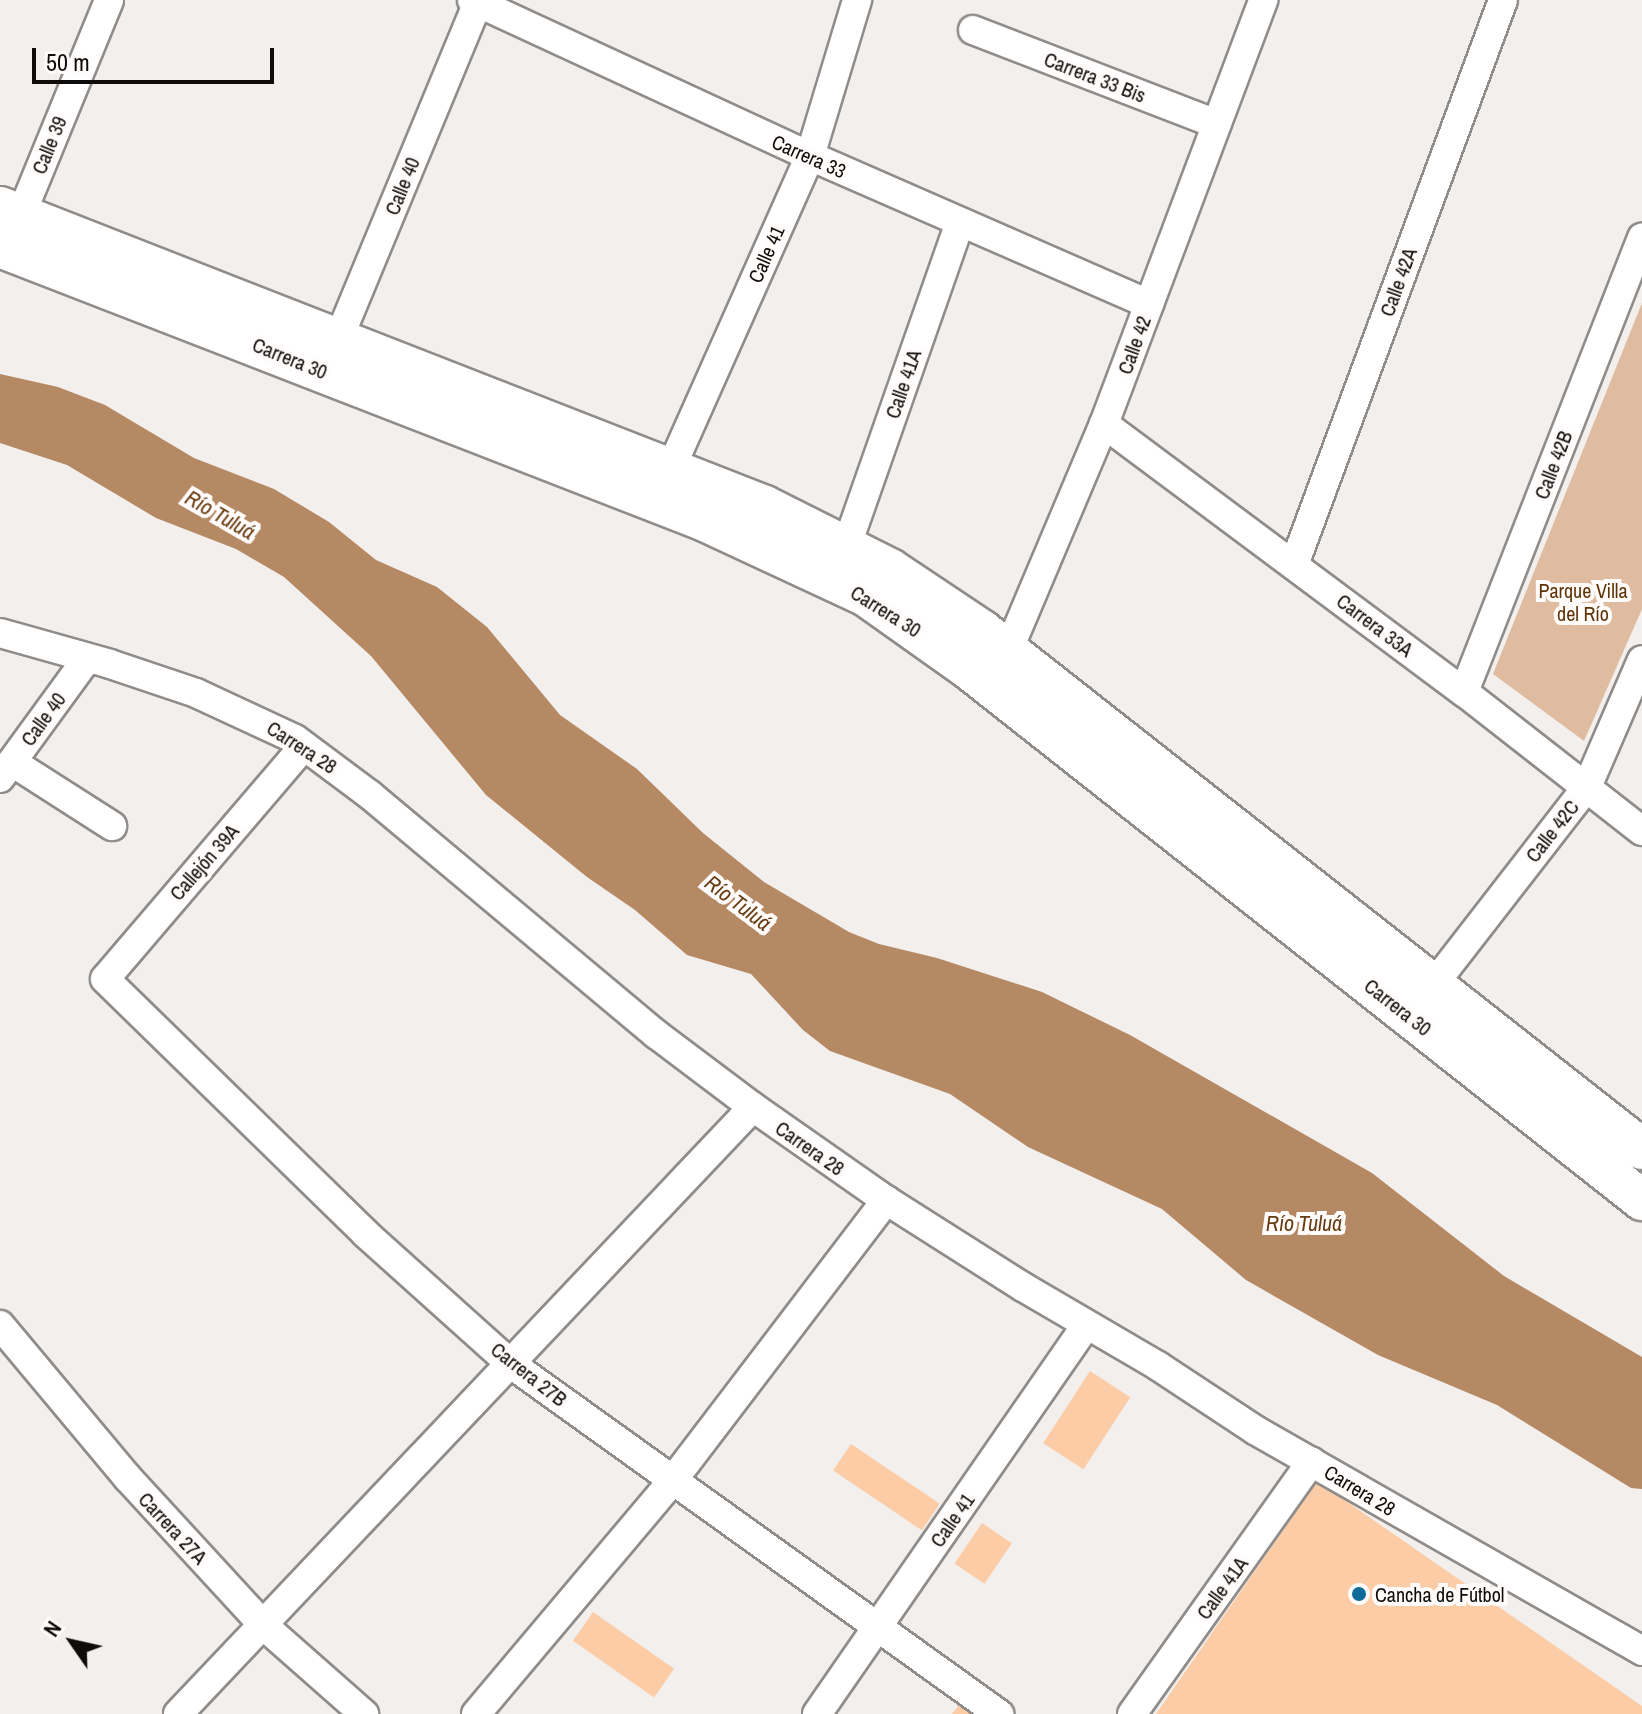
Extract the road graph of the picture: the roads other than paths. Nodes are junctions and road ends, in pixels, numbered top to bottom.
1 (109, 0) edge
2 (857, 0) edge
3 (1263, 0) edge
4 (1503, 0) edge
5 (476, 1) edge
6 (973, 30) dead end
7 (1217, 124) junction
8 (810, 156) junction
9 (960, 223) junction
10 (5, 227) edge
11 (1642, 238) edge
12 (1149, 304) junction
13 (332, 356) junction
14 (1104, 424) junction
15 (664, 485) junction
16 (847, 545) junction
17 (1294, 565) junction
18 (0, 633) edge
19 (86, 660) junction
20 (1642, 660) edge
21 (996, 666) junction
22 (1464, 692) junction
23 (304, 746) junction
24 (6, 770) edge
25 (1587, 787) junction
26 (112, 826) dead end
27 (1642, 831) edge
28 (105, 979) joint
29 (1448, 995) junction
30 (1437, 1038) junction
31 (753, 1107) junction
32 (1642, 1149) edge
33 (886, 1200) junction
34 (1642, 1200) edge
35 (0, 1325) edge
36 (1086, 1325) junction
37 (511, 1364) junction
38 (1312, 1461) junction
39 (673, 1480) junction
40 (263, 1625) junction
41 (878, 1627) junction
42 (1642, 1651) edge
43 (178, 1714) edge
44 (364, 1714) edge
45 (476, 1714) edge
46 (817, 1714) edge
47 (999, 1714) edge
48 (1132, 1714) edge

1 - 10 street, Calle 39
2 - 8 street, Calle 41
3 - 7 street, Calle 42
4 - 17 street, Calle 42A
5 - 8 street, Carrera 33
5 - 13 street, Calle 40
6 - 7 street, Carrera 33 Bis
7 - 12 street, Calle 42
8 - 9 street, Carrera 33
8 - 15 street, Calle 41
9 - 12 street, Carrera 33
9 - 16 street, Calle 41A
10 - 13 main road, Carrera 30
11 - 22 street, Calle 42B
12 - 14 street, Calle 42
13 - 15 main road, Carrera 30
14 - 17 street, Carrera 33A
14 - 21 street, Calle 42
15 - 16 main road, Carrera 30
15 - 21 main road, Carrera 30
16 - 21 main road, Carrera 30
17 - 22 street, Carrera 33A
18 - 19 street, Carrera 28
19 - 23 street, Carrera 28
19 - 24 street, Calle 40
20 - 25 street, Calle 42C
21 - 29 main road, Carrera 30
21 - 30 main road, Carrera 30
22 - 25 street, Carrera 33A
23 - 28 street, Callejón 39A
23 - 31 street, Carrera 28
24 - 26 street
25 - 27 street, Carrera 33A
25 - 29 street, Calle 42C
28 - 37 street, Carrera 27B
29 - 30 main road
29 - 32 main road, Carrera 30
30 - 34 main road, Carrera 30
31 - 33 street, Carrera 28
31 - 37 street
33 - 36 street, Carrera 28
33 - 39 street
35 - 40 street, Carrera 27A
36 - 38 street, Carrera 28
36 - 41 street, Calle 41
37 - 39 street, Carrera 27B
37 - 40 street
38 - 42 street, Carrera 28
38 - 48 street, Calle 41A
39 - 41 street, Carrera 27B
39 - 45 street
40 - 43 street
40 - 44 street, Carrera 27A
41 - 46 street, Calle 41
41 - 47 street, Carrera 27B

